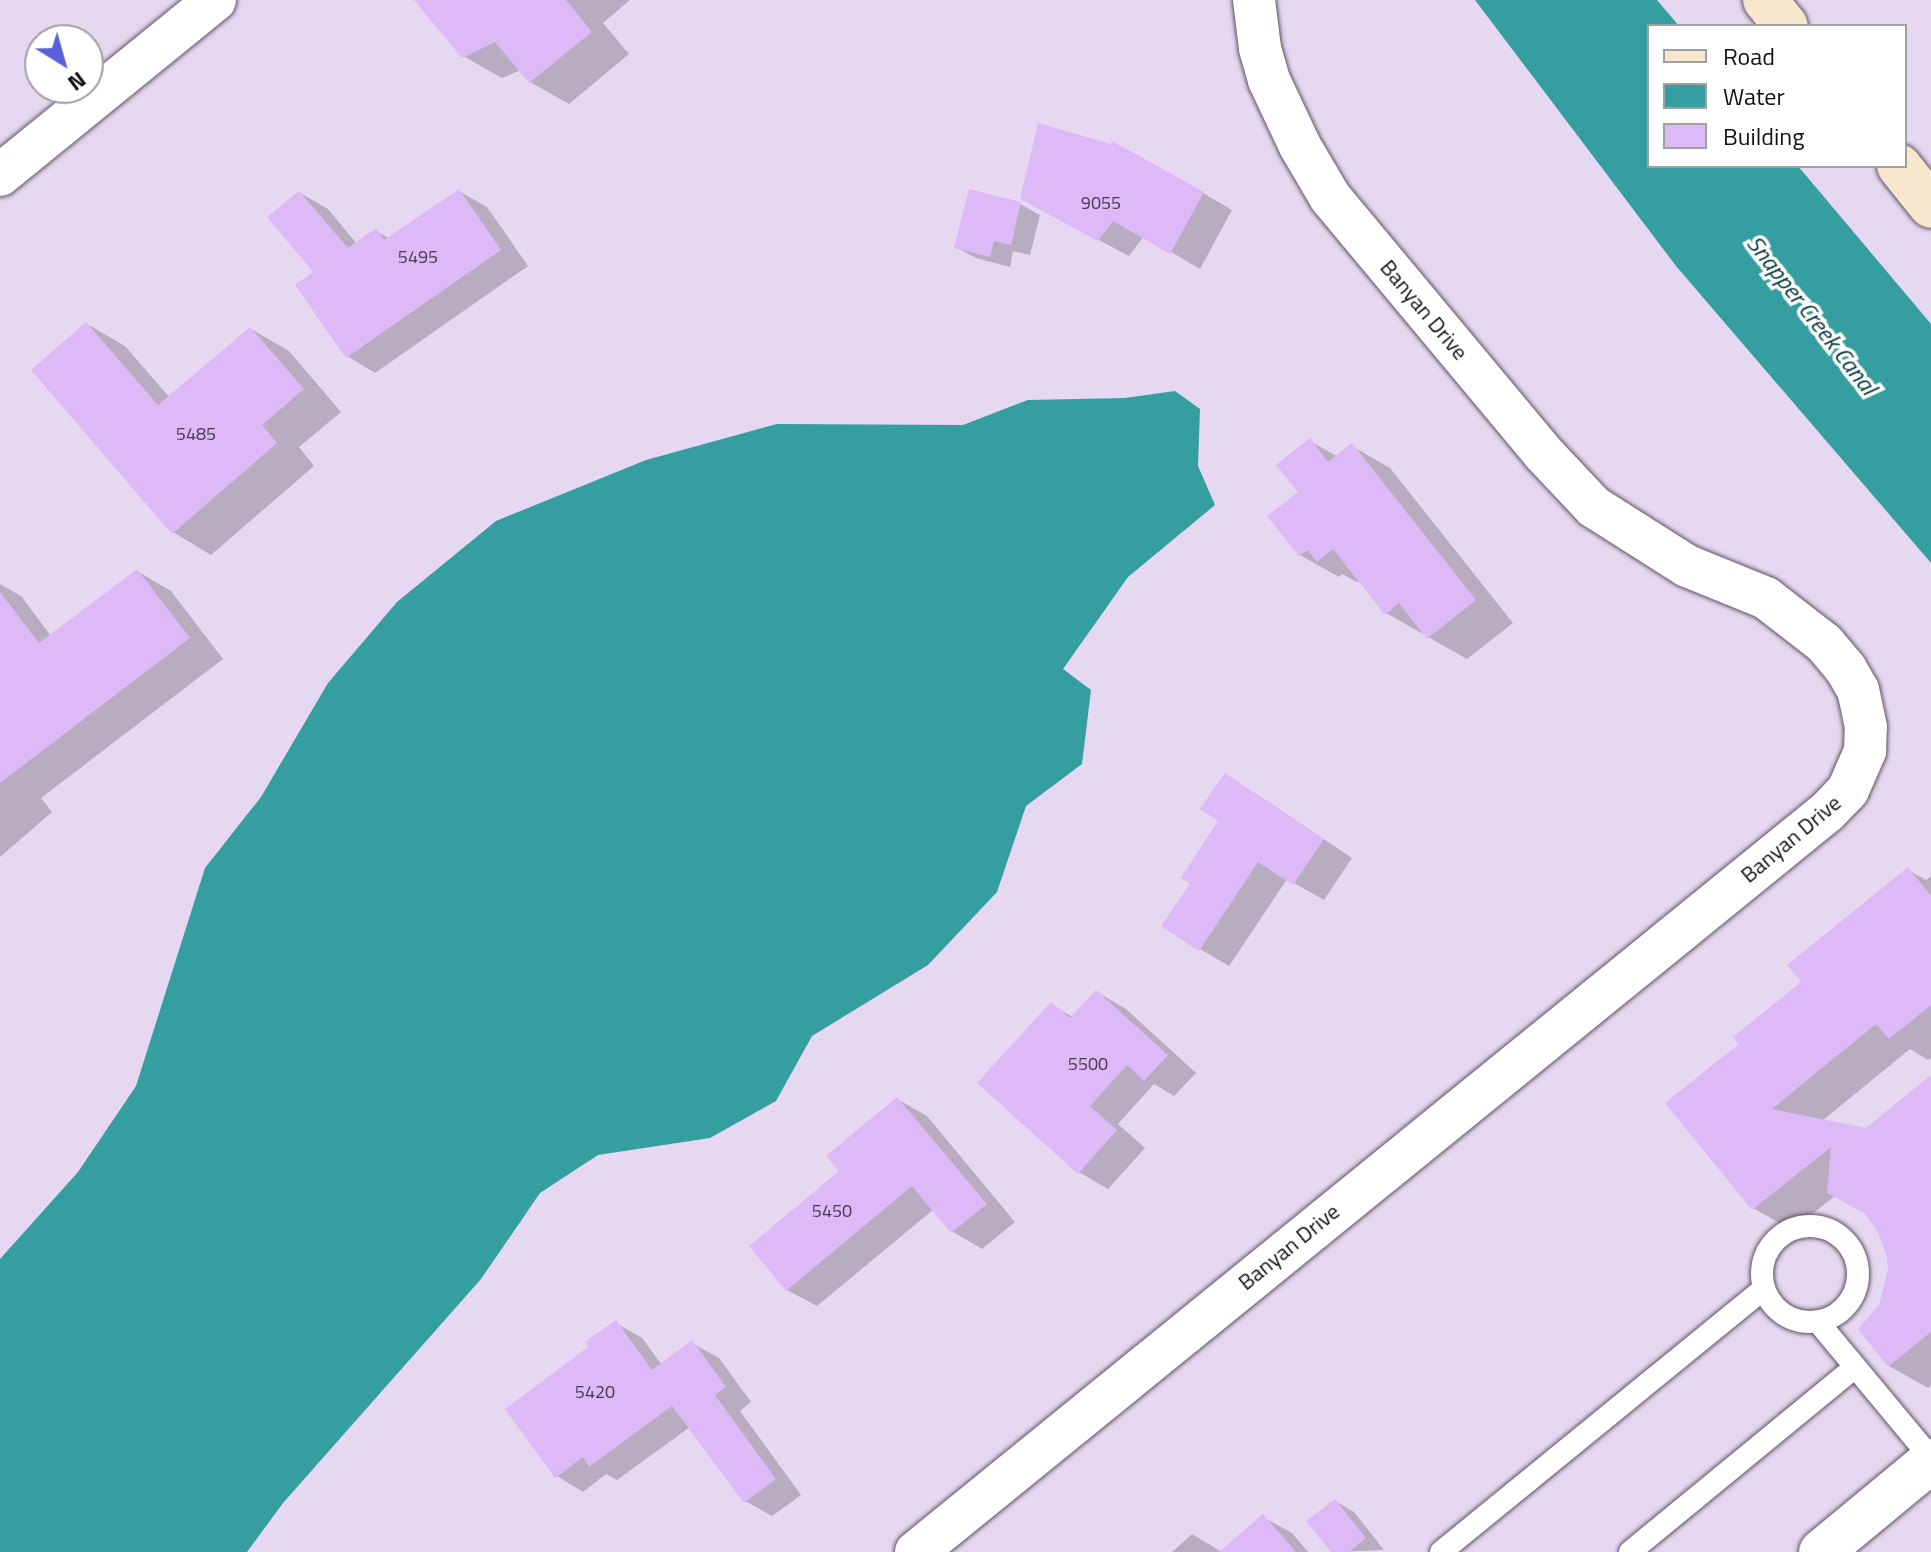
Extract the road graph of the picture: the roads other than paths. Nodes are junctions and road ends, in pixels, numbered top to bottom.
1 (215, 0) edge
2 (1254, 0) edge
3 (1765, 0) edge
4 (1784, 24) edge
5 (4, 163) edge
6 (1901, 168) edge
7 (1931, 206) edge
8 (1764, 1289) junction
9 (1818, 1322) junction
10 (1855, 1367) junction
11 (1931, 1460) edge
12 (916, 1552) edge
13 (1441, 1552) edge
14 (1630, 1552) edge
15 (1821, 1552) edge

1 - 5 street
2 - 12 street, Banyan Drive
3 - 4 main road
6 - 7 main road
8 - 9 lane
8 - 9 lane
8 - 13 lane
9 - 10 lane
10 - 11 lane
10 - 14 lane
11 - 15 street

